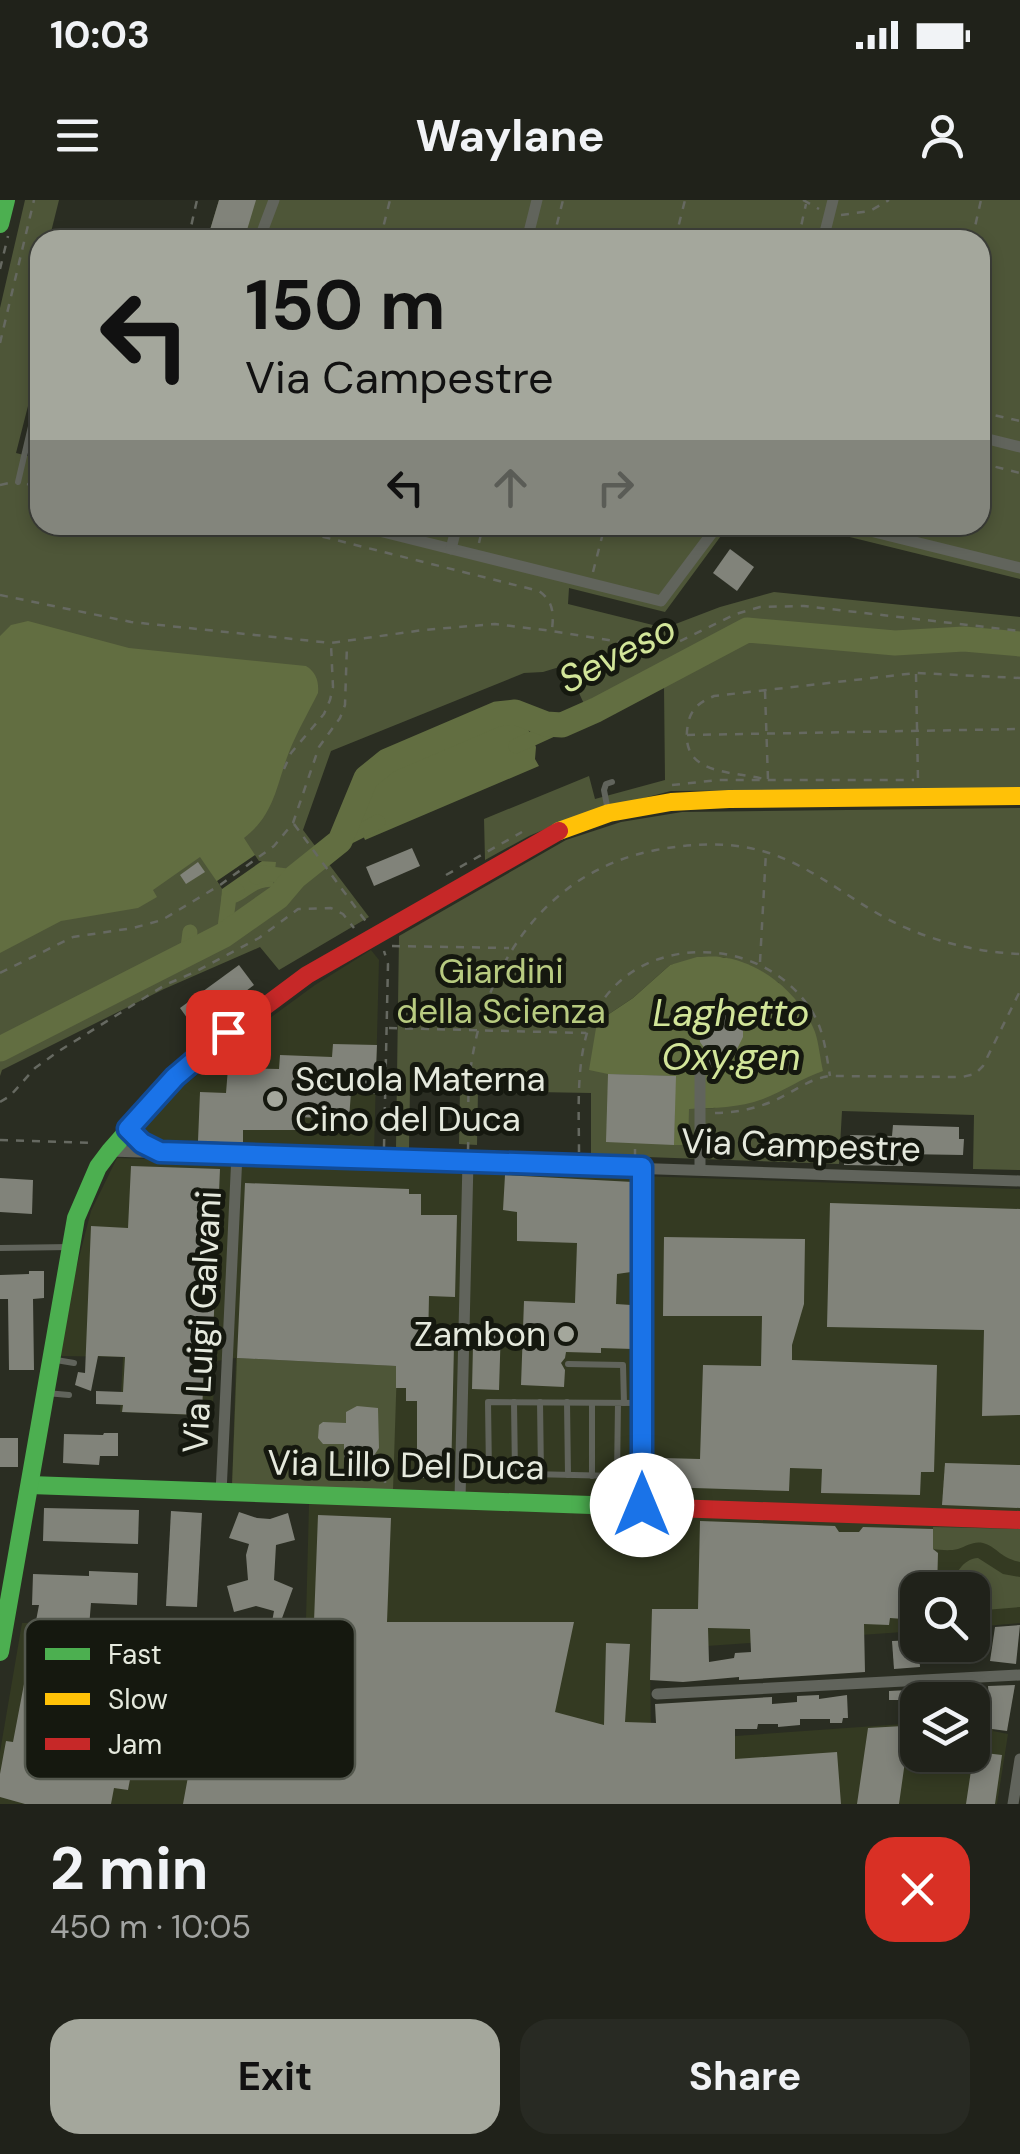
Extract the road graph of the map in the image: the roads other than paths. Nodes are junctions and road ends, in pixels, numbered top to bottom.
1 (6, 200) edge
2 (274, 200) edge
3 (537, 200) edge
4 (0, 224) edge
5 (263, 230) edge
6 (530, 230) edge
7 (30, 431) edge
8 (990, 440) edge
9 (1020, 447) edge
10 (18, 482) dead end
11 (395, 535) edge
12 (454, 535) edge
13 (711, 535) edge
14 (886, 535) edge
15 (451, 549) junction
16 (1020, 568) edge
17 (612, 782) dead end
18 (1020, 796) edge
19 (609, 814) junction
20 (713, 1054) dead end
21 (128, 1129) junction
22 (110, 1151) junction
23 (160, 1152) junction
24 (237, 1154) junction
25 (468, 1161) junction
26 (642, 1167) junction
27 (700, 1169) junction
28 (1020, 1181) edge
29 (72, 1247) junction
30 (0, 1248) edge
31 (52, 1360) junction
32 (74, 1363) dead end
33 (568, 1364) dead end
34 (46, 1394) junction
35 (69, 1394) dead end
36 (514, 1402) junction
37 (540, 1402) junction
38 (567, 1402) junction
39 (592, 1403) junction
40 (621, 1403) junction
41 (642, 1403) junction
42 (516, 1474) junction
43 (541, 1474) junction
44 (568, 1475) junction
45 (592, 1476) junction
46 (30, 1485) junction
47 (221, 1493) junction
48 (460, 1500) junction
49 (642, 1505) junction
50 (1020, 1520) edge
51 (0, 1652) edge
52 (1020, 1675) edge
53 (657, 1694) dead end
54 (1020, 1759) edge
55 (1013, 1804) edge

1 - 4 street
2 - 5 street
3 - 6 street
7 - 10 lane
8 - 9 street
11 - 15 street
12 - 15 street
13 - 15 street
14 - 16 street
17 - 19 lane
18 - 19 street
19 - 21 street
20 - 27 street
21 - 22 street
21 - 23 street
22 - 23 street, Via Campestre
22 - 29 street
23 - 24 street, Via Campestre
24 - 25 street, Via Campestre
24 - 47 street, Via Luigi Galvani
25 - 26 street, Via Campestre
25 - 48 street
26 - 27 street, Via Campestre
26 - 41 street
27 - 28 street, Via Campestre
29 - 30 lane
29 - 31 street
31 - 32 lane
31 - 34 street
33 - 40 lane
34 - 35 lane
34 - 46 street
36 - 37 lane
36 - 42 lane
36 - 42 lane
37 - 38 lane
37 - 43 lane
38 - 39 lane
38 - 44 lane
39 - 40 lane
39 - 45 lane
40 - 41 lane
40 - 45 lane
41 - 49 street
42 - 43 lane
43 - 44 lane
44 - 45 lane
46 - 47 street, Via Lillo Del Duca
46 - 51 street
47 - 48 street, Via Lillo Del Duca
48 - 49 street, Via Lillo Del Duca
49 - 50 street, Via Lillo Del Duca
52 - 53 street
54 - 55 street

